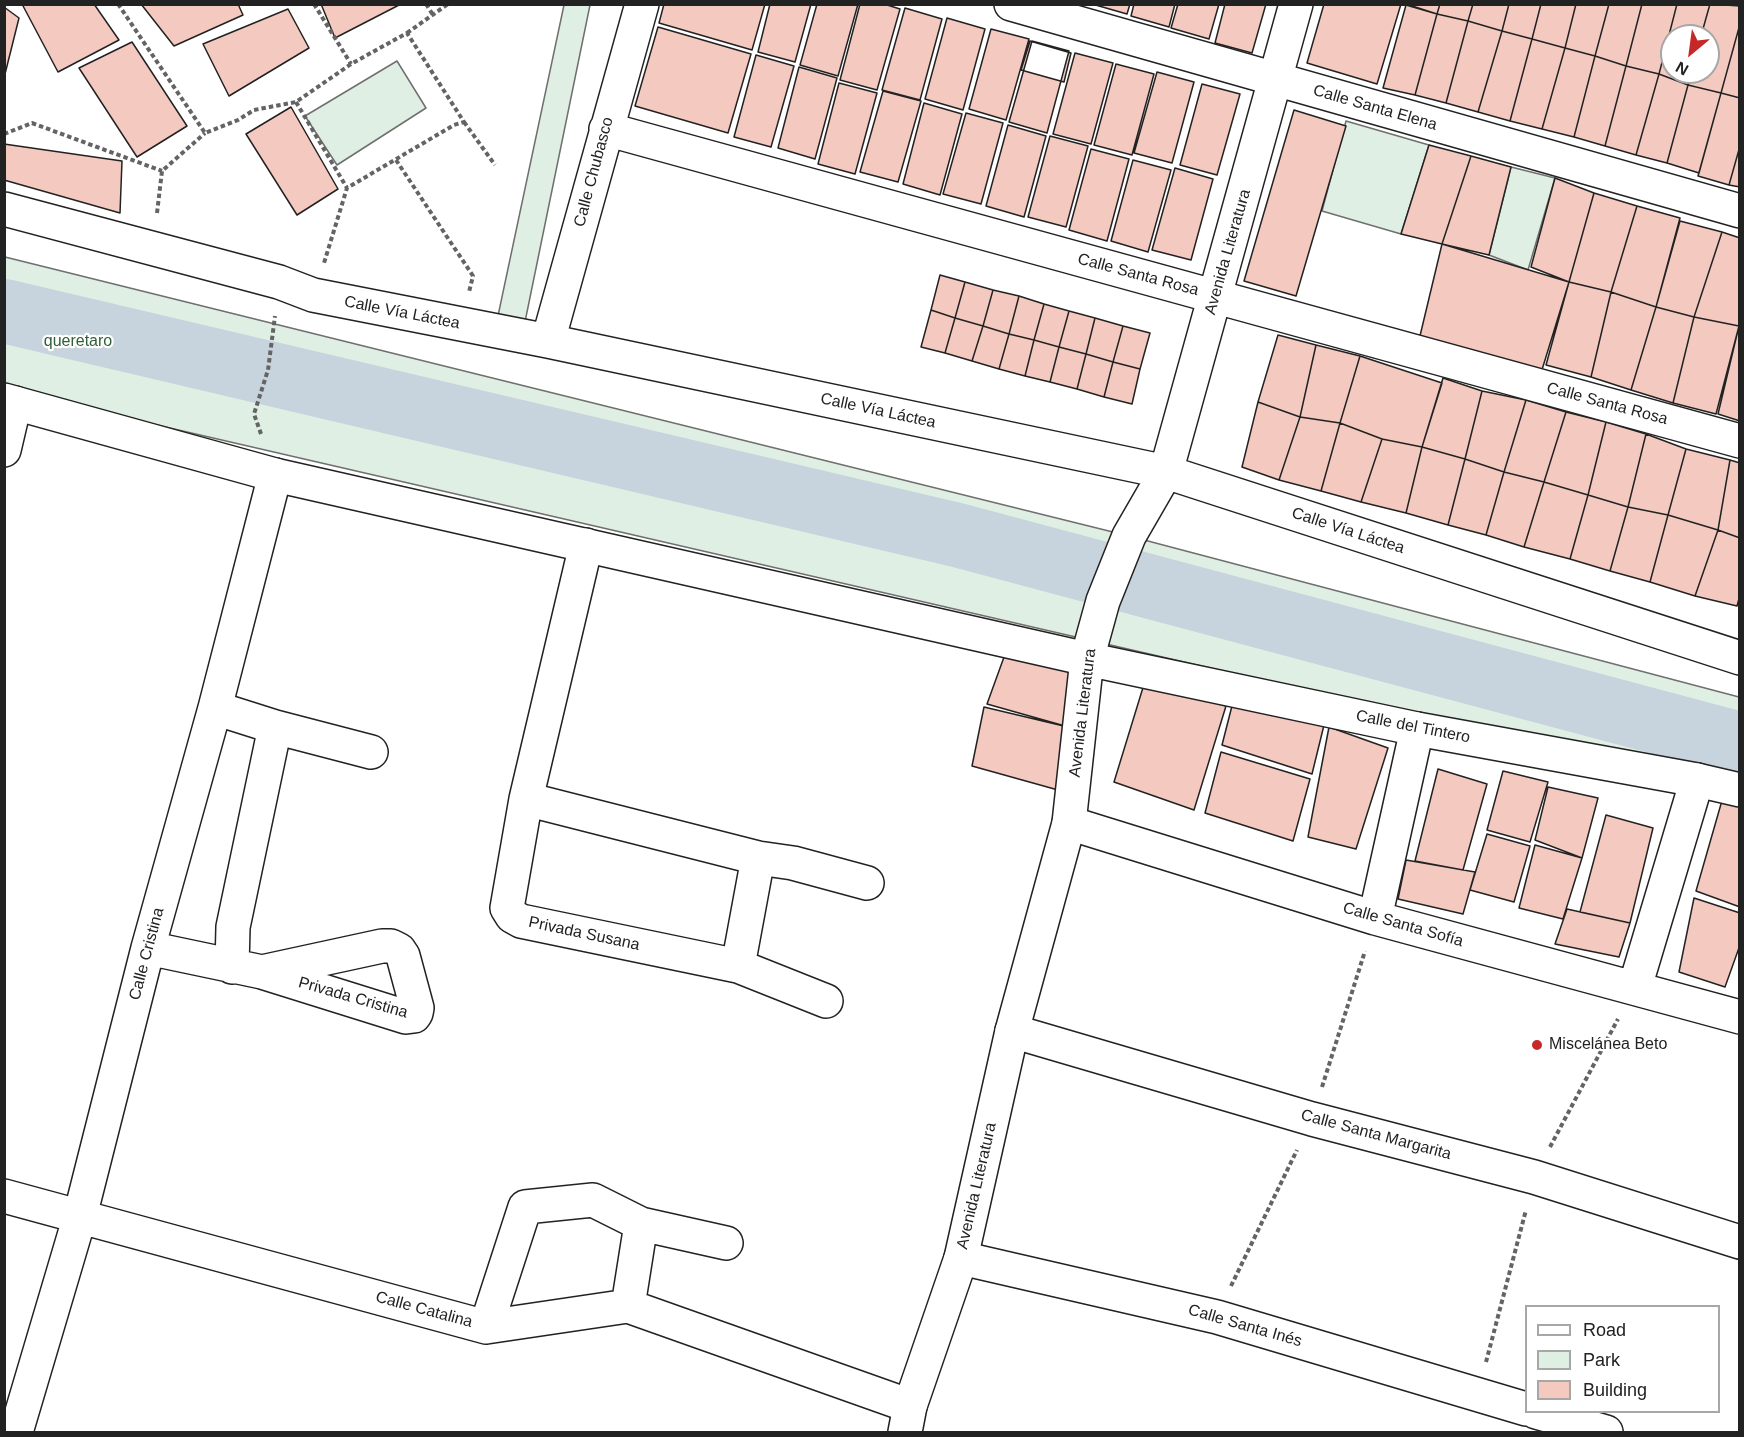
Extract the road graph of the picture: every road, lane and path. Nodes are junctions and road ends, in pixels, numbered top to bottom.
1 (118, 4) edge
2 (314, 4) edge
3 (426, 4) edge
4 (448, 4) edge
5 (642, 4) edge
6 (1011, 4) edge
7 (1296, 4) edge
8 (433, 15) junction
9 (407, 33) junction
10 (351, 64) junction
11 (1276, 80) junction
12 (296, 102) junction
13 (464, 122) junction
14 (606, 129) junction
15 (205, 133) junction
16 (4, 134) edge
17 (396, 160) junction
18 (495, 165) dead end
19 (162, 171) junction
20 (347, 188) junction
21 (4, 209) edge
22 (1740, 211) edge
23 (157, 216) dead end
24 (279, 282) junction
25 (313, 295) junction
26 (1216, 297) junction
27 (460, 325) junction
28 (548, 341) junction
29 (10, 401) edge
30 (254, 414) dead end
31 (1740, 441) edge
32 (4, 450) edge
33 (1166, 472) junction
34 (274, 475) junction
35 (586, 545) junction
36 (1740, 658) edge
37 (1087, 659) junction
38 (215, 708) junction
39 (275, 728) junction
40 (1417, 729) junction
41 (371, 752) dead end
42 (1697, 780) junction
43 (1740, 790) edge
44 (526, 799) junction
45 (1069, 823) junction
46 (758, 858) junction
47 (867, 883) dead end
48 (1375, 918) junction
49 (148, 948) junction
50 (738, 966) junction
51 (1635, 987) junction
52 (826, 1001) dead end
53 (1740, 1017) edge
54 (1012, 1031) junction
55 (4, 1196) edge
56 (80, 1216) junction
57 (641, 1224) junction
58 (1740, 1242) edge
59 (726, 1243) dead end
60 (961, 1258) junction
61 (628, 1306) junction
62 (486, 1327) junction
63 (1525, 1408) edge
64 (1540, 1413) edge
65 (907, 1419) edge
66 (16, 1432) edge
67 (1606, 1432) edge

1 - 15 path
2 - 10 path
3 - 8 path
4 - 8 path
5 - 14 street, Calle Chubasco
6 - 11 street, Calle Santa Elena
7 - 11 street, Avenida Literatura
8 - 9 path
9 - 10 path
9 - 13 path
10 - 12 path
11 - 22 street, Calle Santa Elena
11 - 26 street, Avenida Literatura
12 - 15 path
12 - 20 path
13 - 17 path
13 - 18 path
14 - 26 street, Calle Santa Rosa
14 - 28 street, Calle Chubasco
15 - 19 path
16 - 19 path
17 - 20 path
17 - 27 path
19 - 23 path
20 - 25 path
21 - 24 street, Calle Vía Láctea
24 - 25 street, Calle Vía Láctea
24 - 30 path
25 - 27 street, Calle Vía Láctea
26 - 31 street, Calle Santa Rosa
26 - 33 street, Avenida Literatura
27 - 28 street, Calle Vía Láctea
28 - 33 street, Calle Vía Láctea
29 - 32 street
29 - 34 street
33 - 36 street, Calle Vía Láctea
33 - 37 street, Avenida Literatura
34 - 35 street
34 - 38 street, Calle Cristina
35 - 37 street
35 - 44 street, Privada Susana
37 - 40 street, Calle del Tintero
37 - 45 street, Avenida Literatura
38 - 39 street
38 - 49 street, Calle Cristina
39 - 41 street
39 - 49 street
40 - 42 street, Calle del Tintero
40 - 48 street
42 - 43 street, Calle del Tintero
42 - 51 street
44 - 46 street
44 - 50 street, Privada Susana
45 - 48 street, Calle Santa Sofía
45 - 54 street, Avenida Literatura
46 - 47 street
46 - 50 street
48 - 51 street, Calle Santa Sofía
49 - 56 street, Calle Cristina
50 - 52 street, Privada Susana
51 - 53 street, Calle Santa Sofía
54 - 58 street, Calle Santa Margarita
54 - 60 street, Avenida Literatura
55 - 56 street, Calle Catalina
56 - 62 street, Calle Catalina
56 - 66 street, Calle Cristina
57 - 59 street
57 - 61 street
57 - 62 street
60 - 63 street, Calle Santa Inés
60 - 65 street, Avenida Literatura
61 - 62 street, Calle Catalina
61 - 65 street, Calle Catalina
64 - 67 street

